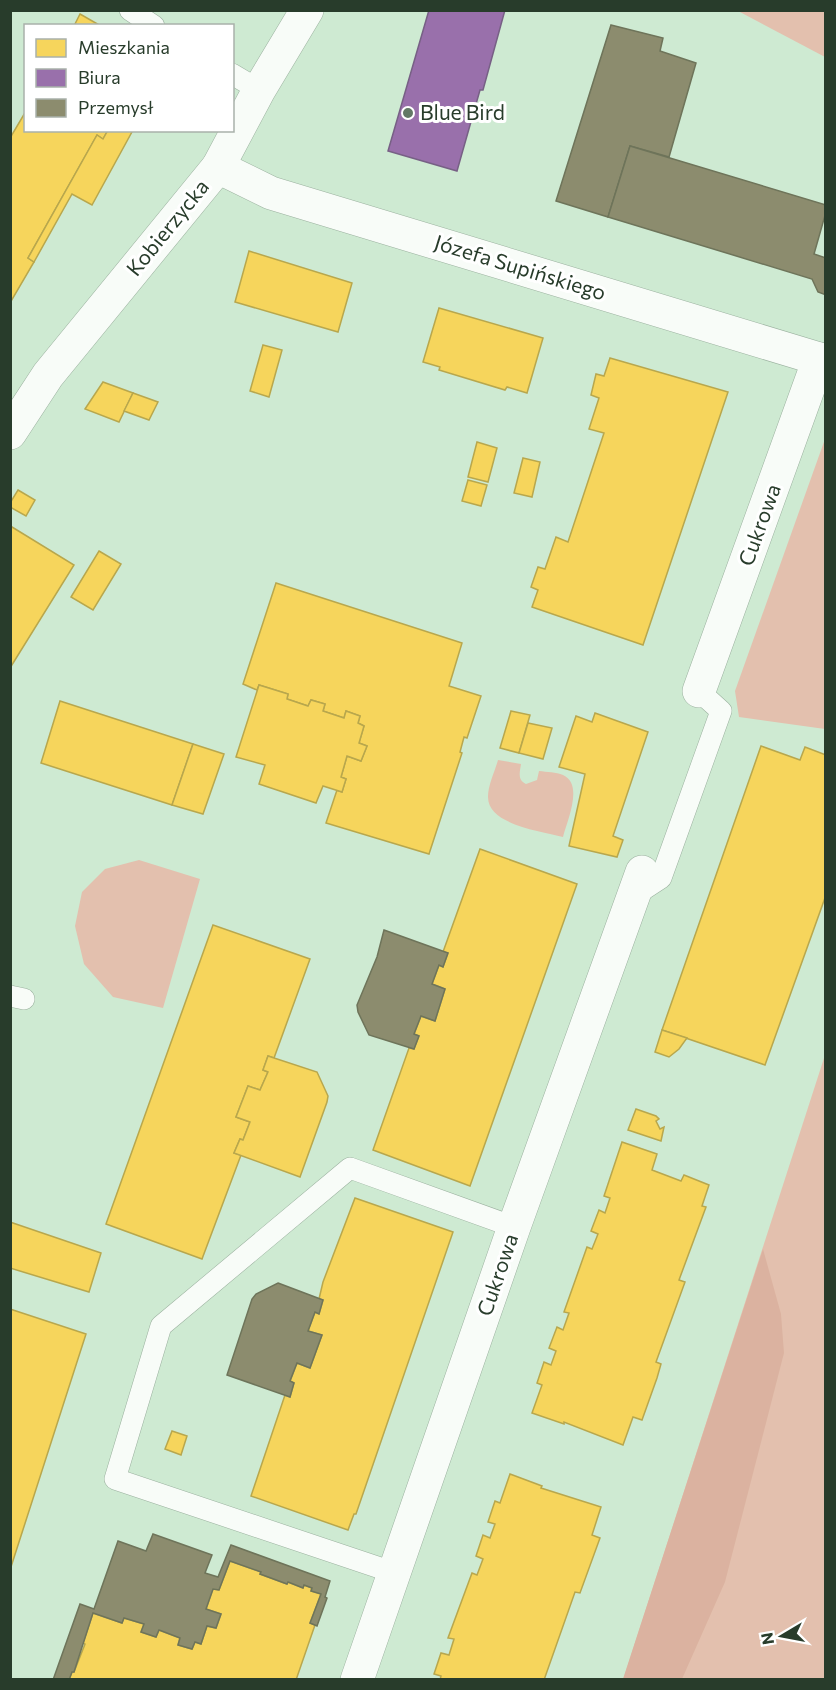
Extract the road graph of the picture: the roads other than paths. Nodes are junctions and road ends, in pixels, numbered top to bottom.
1 (130, 10) edge
2 (307, 10) edge
3 (151, 24) edge
4 (246, 82) edge
5 (234, 118) edge
6 (230, 132) edge
7 (218, 167) junction
8 (822, 360) edge
9 (10, 434) edge
10 (699, 691) joint
11 (639, 884) joint
12 (514, 1227) junction
13 (395, 1573) junction
14 (357, 1680) edge

1 - 3 lane
2 - 4 street, Kobierzycka
4 - 5 street, Kobierzycka
6 - 7 street, Kobierzycka
7 - 8 street, Józefa Supińskiego
7 - 9 street, Kobierzycka
8 - 10 street, Cukrowa
10 - 11 lane
11 - 12 street, Cukrowa
12 - 13 street, Cukrowa
12 - 13 lane
13 - 14 street, Cukrowa

